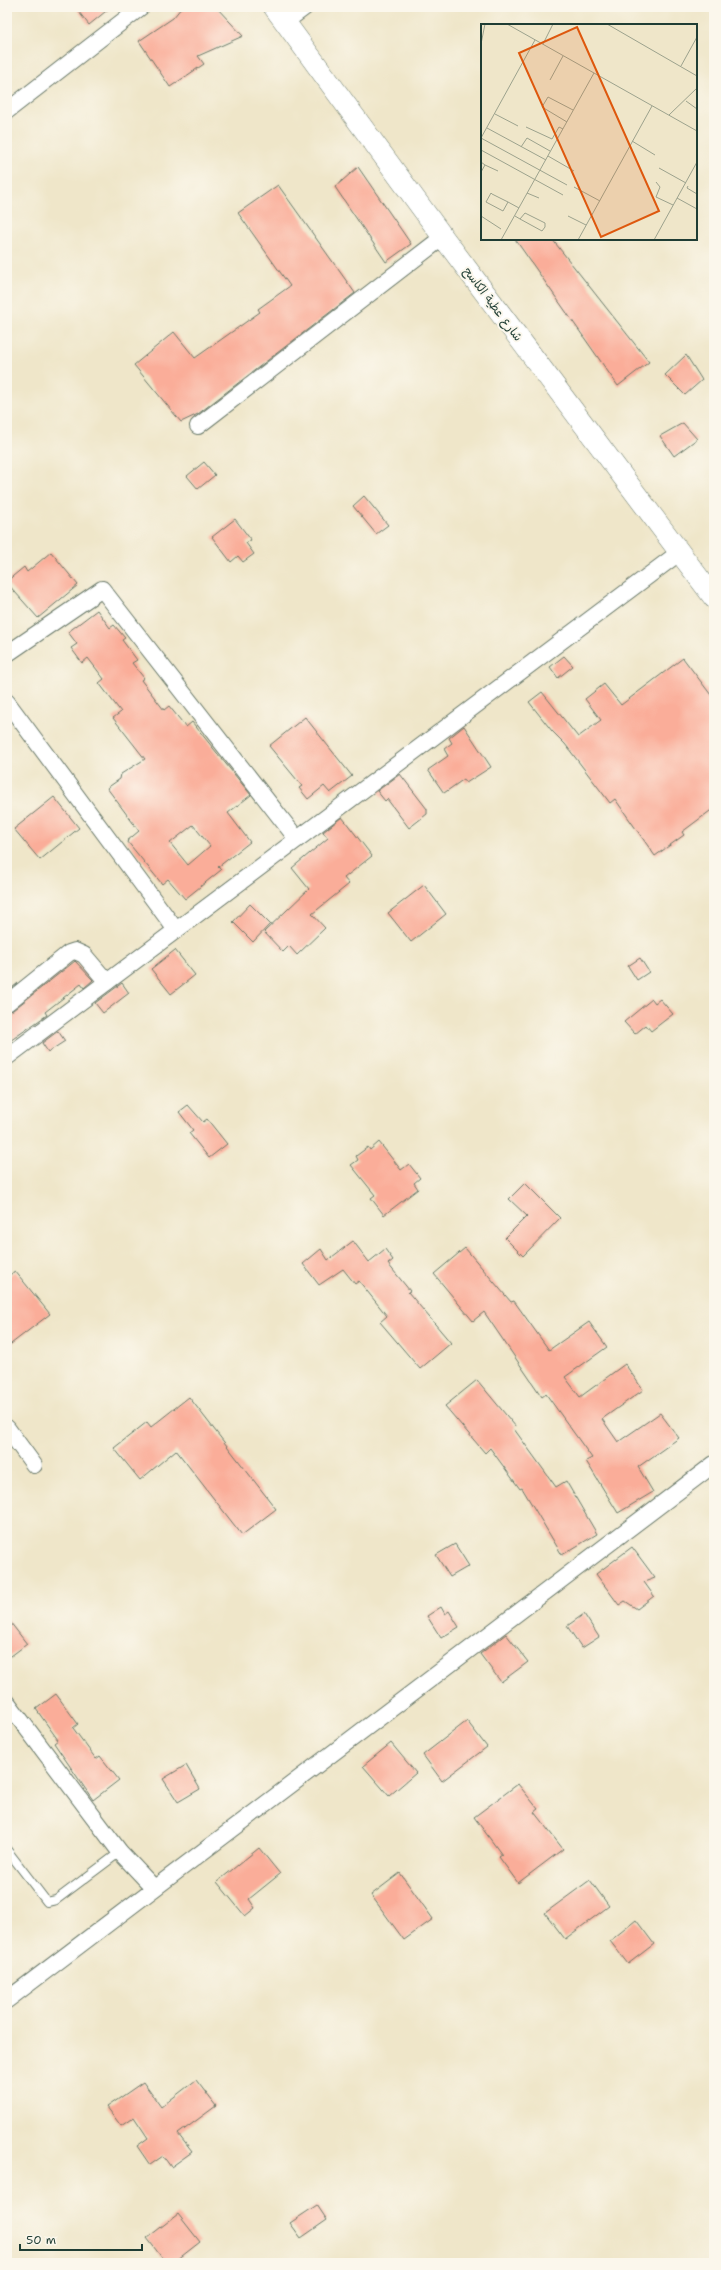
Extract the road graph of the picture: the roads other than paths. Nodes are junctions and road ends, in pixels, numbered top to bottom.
1 (141, 7) edge
2 (304, 7) edge
3 (280, 14) edge
4 (7, 110) edge
5 (443, 237) junction
6 (198, 426) dead end
7 (680, 552) junction
8 (714, 598) edge
9 (7, 654) edge
10 (7, 702) edge
11 (297, 839) junction
12 (176, 930) junction
13 (107, 982) junction
14 (7, 1003) edge
15 (7, 1057) edge
16 (7, 1428) edge
17 (714, 1464) edge
18 (34, 1465) dead end
19 (7, 1702) edge
20 (7, 1850) edge
21 (120, 1852) junction
22 (154, 1888) junction
23 (7, 2000) edge

1 - 4 street
2 - 3 street
3 - 5 street, شارع عطية الكاسح
5 - 6 street
5 - 7 street, شارع عطية الكاسح
7 - 8 street, شارع عطية الكاسح
7 - 11 street
9 - 11 street
10 - 12 street
11 - 12 street
12 - 13 street
13 - 14 street
13 - 15 street
16 - 18 street
17 - 22 street
19 - 21 street
20 - 21 lane
21 - 22 street
22 - 23 street

